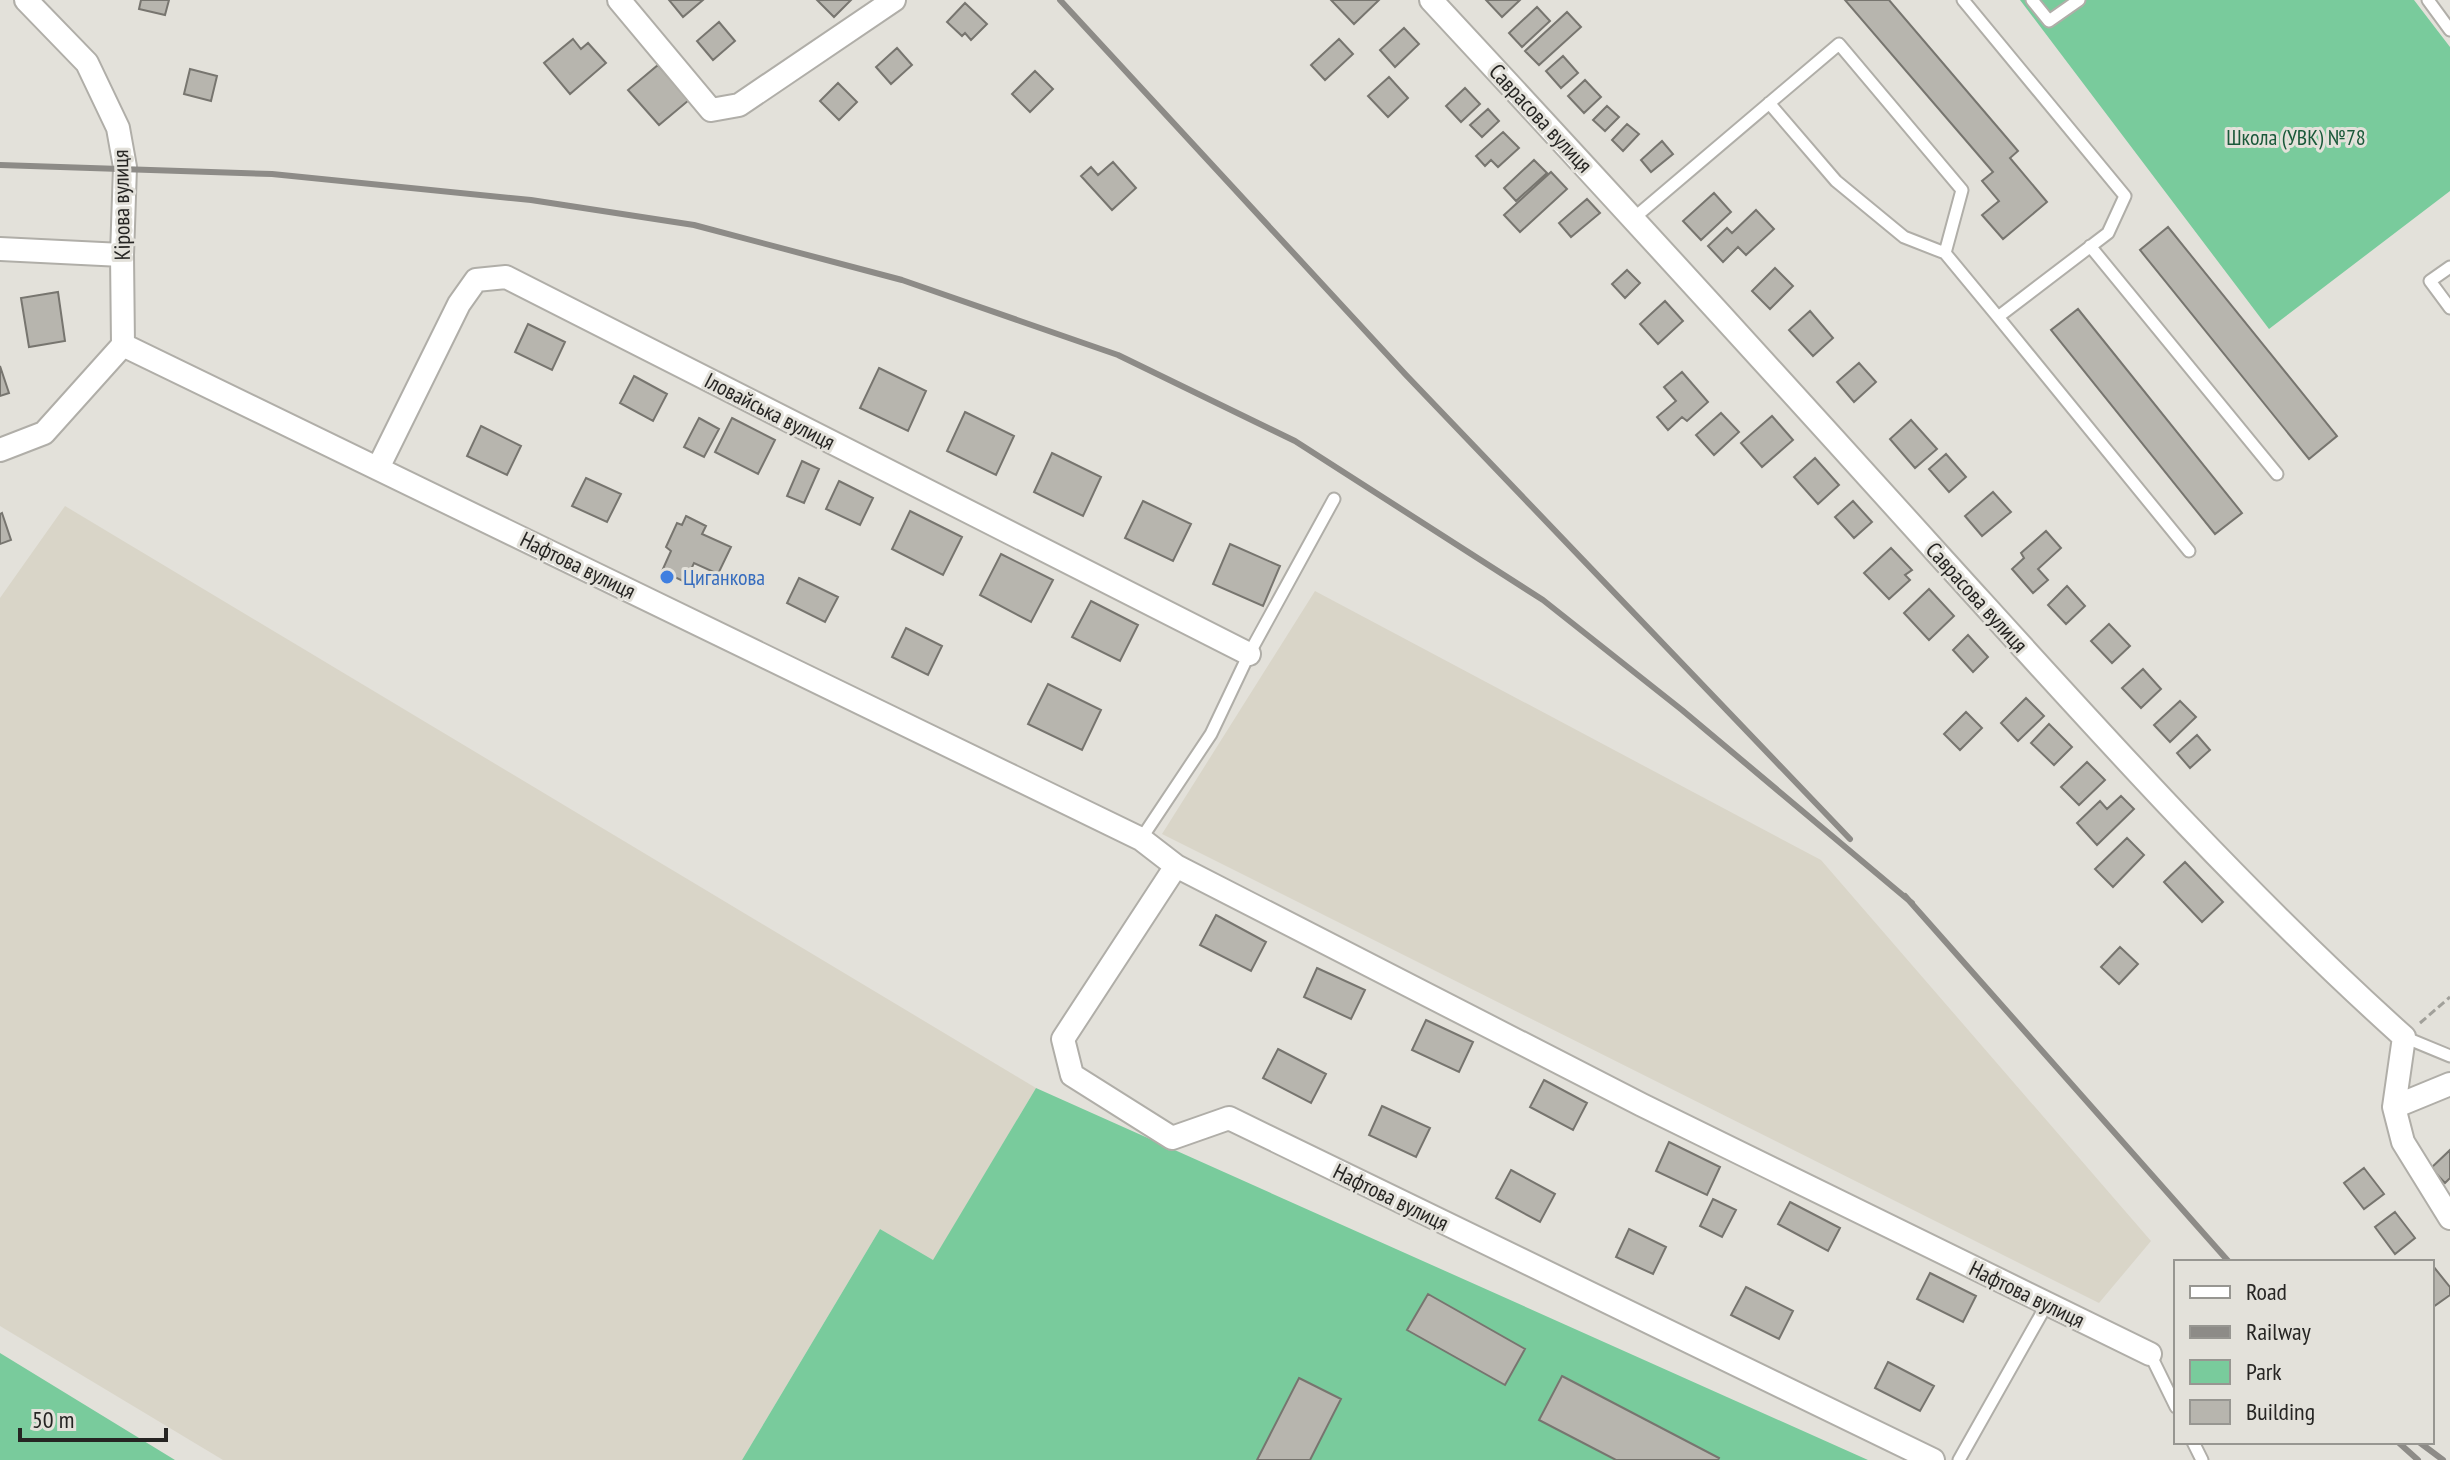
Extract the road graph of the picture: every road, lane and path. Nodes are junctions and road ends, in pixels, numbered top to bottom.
1 (26, 0) edge
2 (619, 0) edge
3 (894, 0) edge
4 (1431, 0) edge
5 (1963, 0) edge
6 (2032, 0) edge
7 (2079, 0) edge
8 (2428, 0) edge
9 (2450, 30) edge
10 (1769, 103) junction
11 (1634, 218) junction
12 (2090, 246) junction
13 (0, 249) edge
14 (1945, 253) junction
15 (122, 255) junction
16 (2450, 267) edge
17 (2450, 308) edge
18 (1998, 317) junction
19 (123, 345) junction
20 (0, 450) edge
21 (378, 468) junction
22 (2277, 474) dead end
23 (1334, 499) dead end
24 (2189, 551) dead end
25 (1249, 654) junction
26 (1141, 839) junction
27 (1176, 866) junction
28 (2450, 997) edge
29 (2404, 1037) junction
30 (2450, 1056) edge
31 (2450, 1084) edge
32 (2394, 1107) junction
33 (2450, 1218) edge
34 (2047, 1304) junction
35 (2150, 1354) joint
36 (2174, 1403) edge
37 (1933, 1460) edge
38 (1959, 1460) edge

1 - 15 street, Кірова вулиця
2 - 3 street
4 - 11 street, Саврасова вулиця
5 - 12 lane
6 - 7 lane
8 - 9 lane
10 - 11 lane
10 - 14 lane
10 - 14 lane
11 - 29 street, Саврасова вулиця
12 - 18 lane
12 - 22 lane
13 - 15 street
14 - 18 lane
15 - 19 street, Кірова вулиця
16 - 17 lane
18 - 24 lane
19 - 20 street
19 - 21 street, Нафтова вулиця
21 - 25 street, Іловайська вулиця
21 - 26 street, Нафтова вулиця
23 - 25 lane
25 - 26 lane
26 - 27 street, Нафтова вулиця
27 - 34 street, Нафтова вулиця
27 - 37 street, Нафтова вулиця
28 - 29 path
29 - 30 lane
29 - 32 street
31 - 32 street
32 - 33 street
34 - 35 street, Нафтова вулиця
34 - 38 lane
35 - 36 lane

